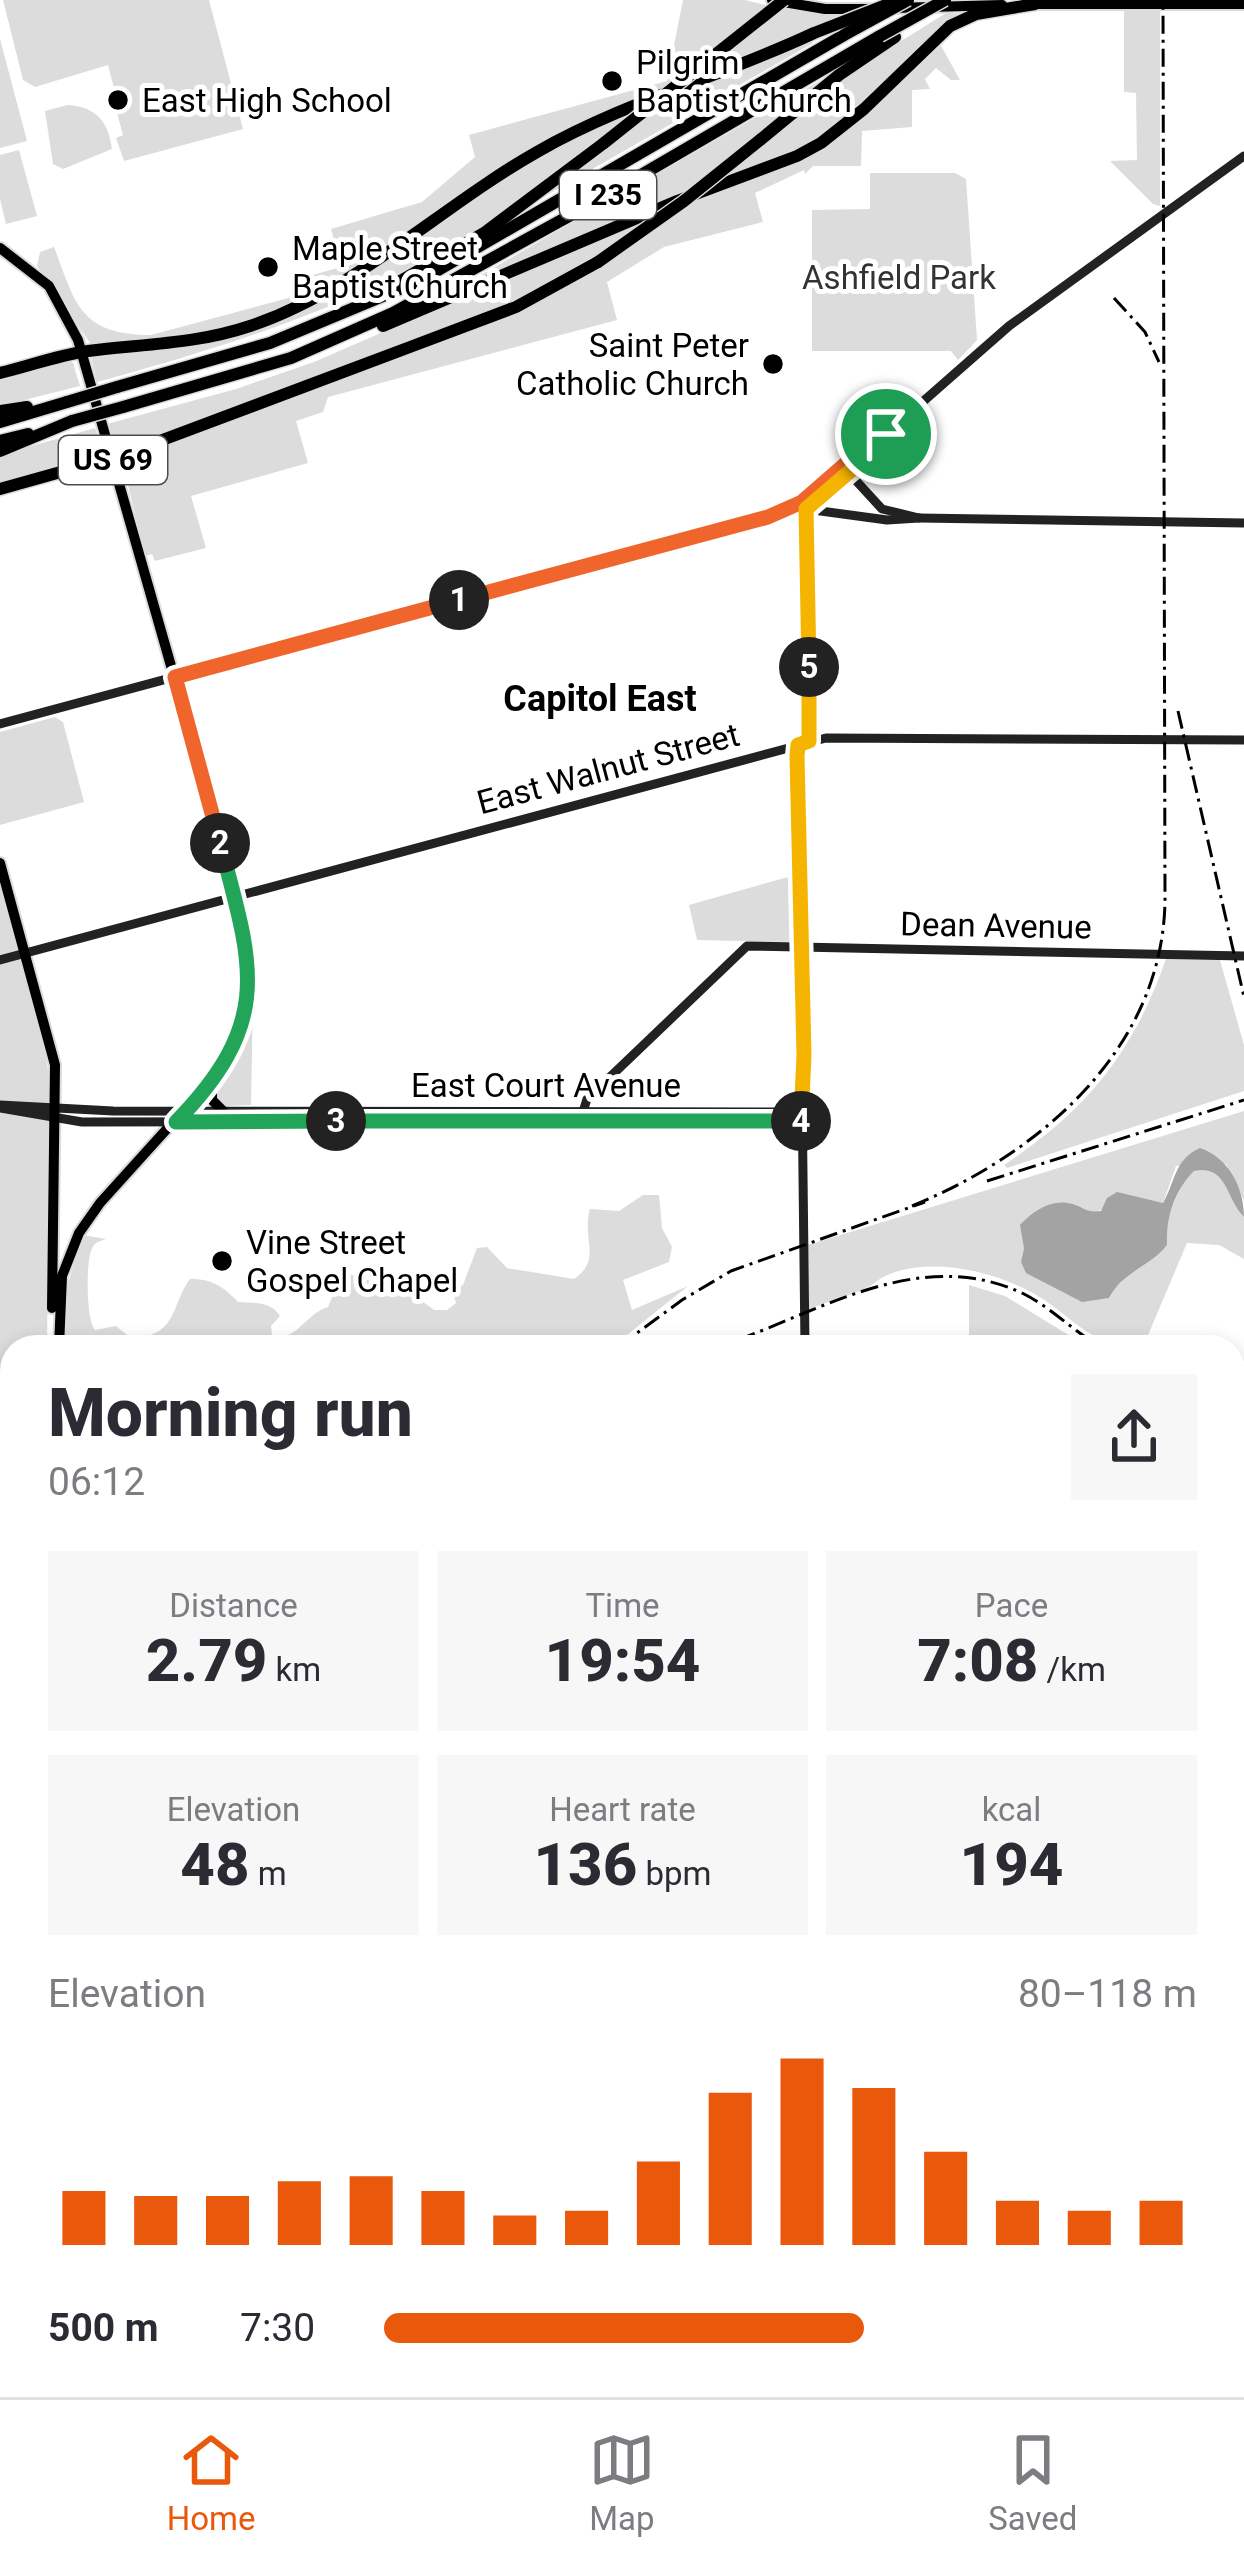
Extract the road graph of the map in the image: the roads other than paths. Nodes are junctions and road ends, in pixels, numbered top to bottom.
1 (772, 0) edge
2 (784, 0) edge
3 (903, 0) edge
4 (948, 0) edge
5 (1035, 4) junction
6 (1244, 4) edge
7 (1244, 157) edge
8 (0, 248) edge
9 (322, 323) junction
10 (330, 342) junction
11 (82, 352) junction
12 (0, 373) edge
13 (63, 403) junction
14 (0, 411) edge
15 (72, 421) junction
16 (0, 422) edge
17 (0, 441) edge
18 (0, 451) edge
19 (112, 458) junction
20 (843, 472) junction
21 (0, 489) edge
22 (804, 505) junction
23 (919, 518) junction
24 (1244, 523) edge
25 (175, 677) junction
26 (0, 724) edge
27 (1244, 740) edge
28 (804, 743) junction
29 (0, 863) edge
30 (234, 896) junction
31 (800, 947) junction
32 (24, 953) junction
33 (1244, 956) edge
34 (0, 960) edge
35 (212, 1083) junction
36 (0, 1107) edge
37 (187, 1110) junction
38 (223, 1111) junction
39 (56, 1114) junction
40 (582, 1116) junction
41 (804, 1116) junction
42 (176, 1122) junction
43 (54, 1203) junction
44 (88, 1218) junction
45 (55, 1335) edge
46 (56, 1335) edge
47 (805, 1335) edge

1 - 5 main road
2 - 9 highway, bridge
3 - 9 highway, I 235, bridge
3 - 11 highway, bridge
4 - 10 highway, I 235, bridge
4 - 19 highway, bridge
5 - 6 main road
5 - 10 highway
7 - 20 street
8 - 11 main road, US 69
9 - 13 highway, I 235, bridge
10 - 15 highway, I 235, bridge
11 - 12 highway
11 - 19 main road, US 69
13 - 14 highway
13 - 16 highway, I 235
15 - 17 highway, I 235
15 - 18 highway
19 - 21 highway
19 - 25 main road, US 69
20 - 22 street
20 - 23 street
22 - 23 street
22 - 25 street
22 - 28 street
23 - 24 street
25 - 26 street
25 - 30 main road, US 69
27 - 28 street, East Walnut Street
28 - 30 street, East Walnut Street
28 - 31 street
29 - 32 main road, US 69
30 - 32 street, East Walnut Street
30 - 35 main road, US 69
31 - 33 street, Dean Avenue
31 - 40 street, Dean Avenue
31 - 41 street
32 - 34 street, East Walnut Street
32 - 39 main road, US 69
35 - 37 main road, US 69
35 - 38 main road
36 - 39 street, East Court Avenue
37 - 38 street, East Court Avenue
37 - 39 street, East Court Avenue
37 - 42 main road, US 69
38 - 40 street, East Court Avenue
39 - 42 street, East Court Avenue
39 - 43 main road, US 69
40 - 41 street, East Court Avenue
40 - 42 street, East Court Avenue
41 - 47 street
42 - 44 main road, US 69
43 - 44 main road
43 - 45 main road, US 69
44 - 46 main road, US 69

